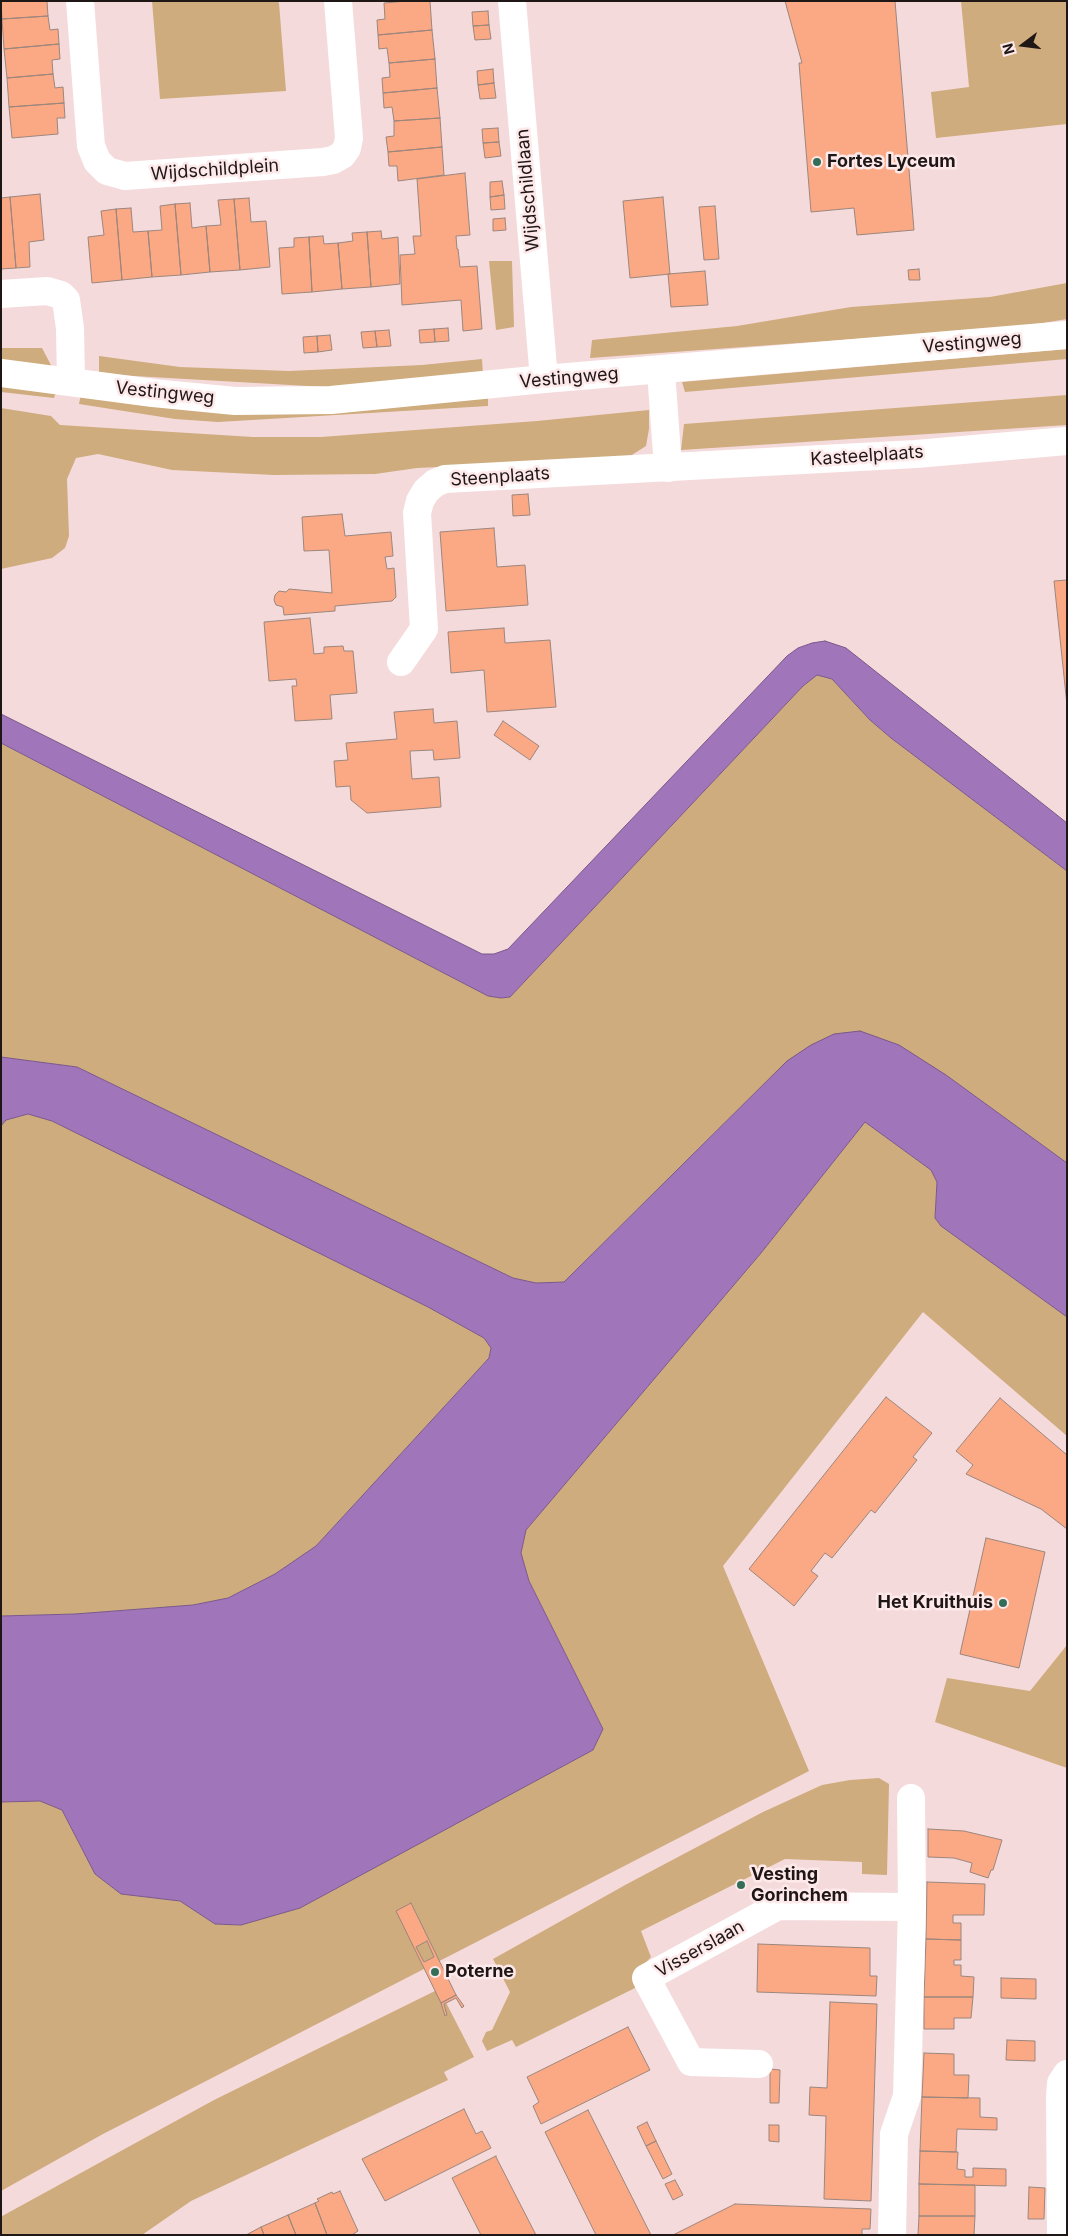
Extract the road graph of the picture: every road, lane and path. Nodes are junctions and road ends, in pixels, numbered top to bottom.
1 (80, 1) edge
2 (338, 1) edge
3 (512, 1) edge
4 (1, 294) edge
5 (1067, 335) edge
6 (661, 371) junction
7 (1, 373) edge
8 (544, 380) junction
9 (71, 382) junction
10 (1067, 441) edge
11 (668, 468) junction
12 (400, 662) dead end
13 (911, 1798) dead end
14 (912, 1907) junction
15 (759, 2064) dead end
16 (1067, 2074) edge
17 (892, 2235) edge
18 (1061, 2235) edge

1 - 2 street, Wijdschildplein
3 - 8 street, Wijdschildlaan
4 - 9 street
5 - 6 street, Vestingweg
6 - 8 street, Vestingweg
6 - 11 street
7 - 9 street, Vestingweg
8 - 9 street, Vestingweg
10 - 11 street, Kasteelplaats
11 - 12 street, Steenplaats
13 - 14 street
14 - 15 street, Visserslaan
14 - 17 street
16 - 18 street

